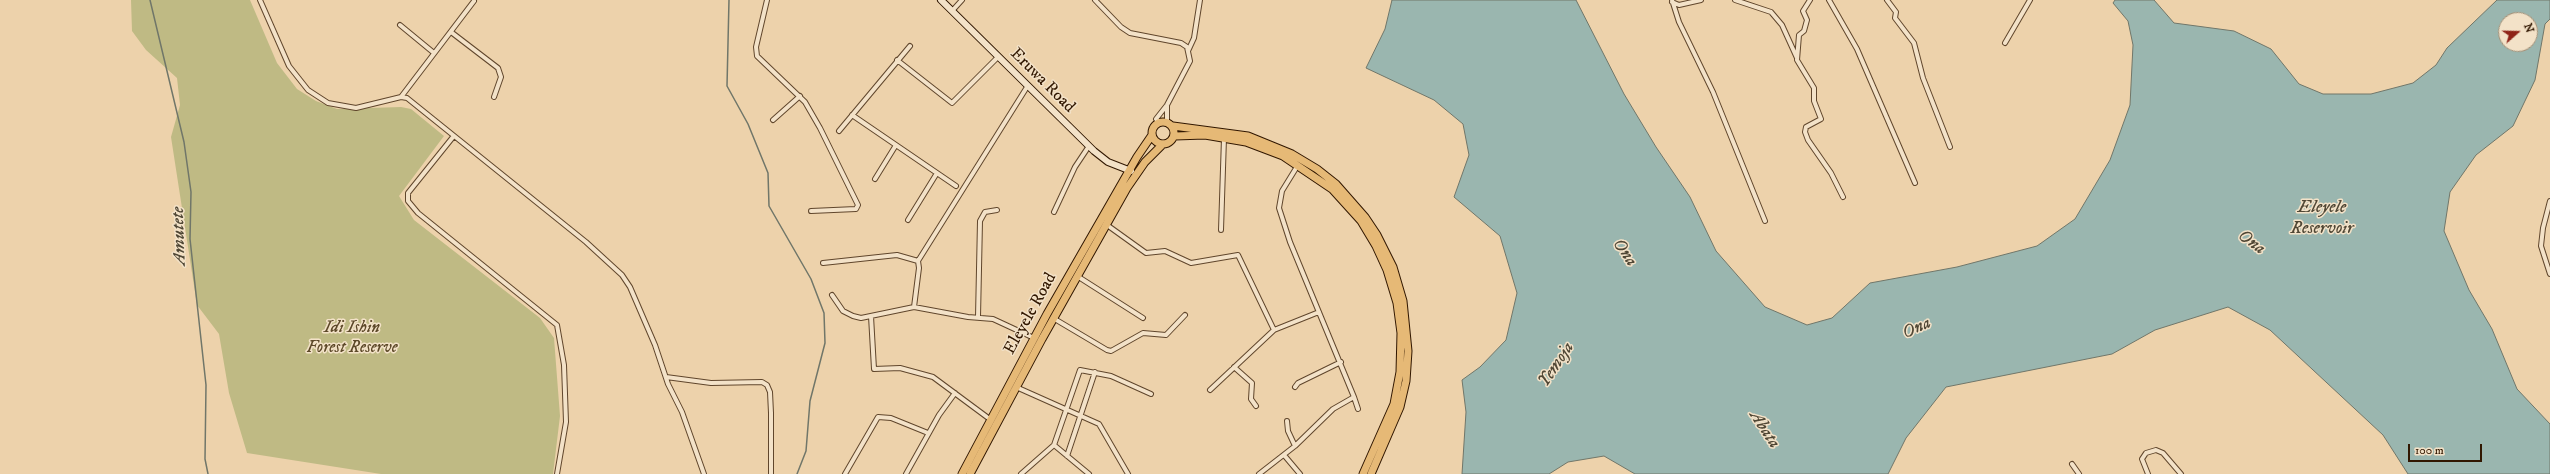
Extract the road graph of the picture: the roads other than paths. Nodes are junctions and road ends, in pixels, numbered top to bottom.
1 (260, 0) edge
2 (767, 0) edge
3 (941, 0) edge
4 (962, 0) edge
5 (1095, 0) edge
6 (1200, 0) edge
7 (1701, 0) edge
8 (1735, 0) edge
9 (1810, 0) edge
10 (1829, 0) edge
11 (1887, 0) edge
12 (2030, 0) edge
13 (474, 1) edge
14 (1672, 1) edge
15 (952, 12) junction
16 (400, 25) dead end
17 (451, 32) junction
18 (2005, 43) dead end
19 (910, 46) dead end
20 (1188, 51) junction
21 (434, 53) junction
22 (998, 57) junction
23 (897, 60) junction
24 (1797, 60) junction
25 (1027, 87) junction
26 (800, 96) junction
27 (401, 97) junction
28 (494, 97) dead end
29 (1167, 105) junction
30 (852, 115) junction
31 (773, 120) dead end
32 (1159, 122) junction
33 (1172, 125) junction
34 (839, 131) dead end
35 (1152, 135) junction
36 (1174, 136) junction
37 (453, 137) junction
38 (1224, 138) junction
39 (1163, 144) junction
40 (896, 145) junction
41 (1089, 146) junction
42 (1950, 147) dead end
43 (1299, 165) junction
44 (1134, 172) junction
45 (937, 173) junction
46 (875, 179) dead end
47 (1915, 183) dead end
48 (956, 186) dead end
49 (1843, 197) dead end
50 (2550, 201) edge
51 (997, 210) dead end
52 (811, 211) dead end
53 (1054, 212) dead end
54 (908, 220) dead end
55 (1765, 221) dead end
56 (1107, 225) junction
57 (1221, 230) dead end
58 (1098, 233) junction
59 (1088, 252) junction
60 (918, 261) junction
61 (823, 263) dead end
62 (2550, 274) edge
63 (1077, 276) junction
64 (832, 295) dead end
65 (914, 307) junction
66 (1319, 312) junction
67 (1185, 315) dead end
68 (871, 316) junction
69 (978, 317) junction
70 (1054, 318) junction
71 (1143, 318) dead end
72 (1274, 330) junction
73 (1034, 338) junction
74 (1341, 362) junction
75 (1234, 367) junction
76 (1095, 372) junction
77 (666, 377) junction
78 (1016, 387) junction
79 (1295, 387) dead end
80 (1210, 390) dead end
81 (955, 393) junction
82 (1151, 394) dead end
83 (1354, 396) junction
84 (1256, 406) dead end
85 (1358, 409) dead end
86 (1066, 410) junction
87 (1081, 416) junction
88 (991, 420) junction
89 (1287, 421) dead end
90 (928, 433) junction
91 (1054, 445) junction
92 (1295, 446) junction
93 (1284, 455) junction
94 (1067, 456) junction
95 (2072, 464) dead end
96 (1084, 472) edge
97 (557, 474) edge
98 (704, 474) edge
99 (771, 474) edge
100 (845, 474) edge
101 (906, 474) edge
102 (962, 474) edge
103 (970, 474) edge
104 (1021, 474) edge
105 (1089, 474) edge
106 (1128, 474) edge
107 (1259, 474) edge
108 (1300, 474) edge
109 (1363, 474) edge
110 (1371, 474) edge
111 (2079, 474) edge
112 (2148, 474) edge
113 (2182, 474) edge

1 - 27 street
2 - 26 street
3 - 15 main road, Eruwa Road
4 - 15 street
5 - 20 street
6 - 20 street
7 - 14 street
8 - 24 street
9 - 24 street
10 - 47 street
11 - 42 street
12 - 18 street
13 - 17 street
14 - 55 street
15 - 22 main road, Eruwa Road
16 - 21 street
17 - 21 street
17 - 28 street
19 - 23 street
20 - 29 street
21 - 27 street
22 - 23 street
22 - 25 main road, Eruwa Road
23 - 30 street
24 - 49 street
25 - 41 main road, Eruwa Road
25 - 60 street
26 - 31 street
26 - 52 street
27 - 37 street
29 - 32 street
29 - 33 street
30 - 34 street
30 - 40 street
32 - 33 main road
32 - 35 main road
33 - 36 main road
33 - 110 main road
35 - 39 main road
35 - 44 main road
36 - 38 main road
36 - 39 main road
37 - 77 street
37 - 97 street
38 - 43 main road
38 - 57 street
39 - 44 main road
40 - 45 street
40 - 46 street
41 - 44 main road, Eruwa Road
41 - 53 street
43 - 66 street
43 - 109 main road
44 - 56 main road, Eleyele Road
44 - 58 main road, Eleyele Road
45 - 48 street
45 - 54 street
50 - 62 street
51 - 69 street
56 - 58 main road, Eleyele Road
56 - 72 street
58 - 59 main road, Eleyele Road
59 - 63 main road, Eleyele Road
59 - 73 main road, Eleyele Road
60 - 61 street
60 - 65 street
63 - 70 main road, Eleyele Road
63 - 71 street
64 - 68 street
65 - 68 street
65 - 69 street
66 - 72 street
66 - 74 street
67 - 70 street
68 - 81 street
69 - 73 street
70 - 78 main road, Eleyele Road
72 - 75 street
73 - 88 main road, Eleyele Road
74 - 79 street
74 - 83 street
75 - 80 street
75 - 84 street
76 - 82 street
76 - 86 street
76 - 87 street
77 - 98 street
77 - 99 street
78 - 86 street
78 - 103 main road, Eleyele Road
81 - 88 street
81 - 90 street
83 - 85 street
83 - 92 street
86 - 87 street
86 - 91 street
87 - 94 street
87 - 106 street
88 - 102 main road, Eleyele Road
89 - 92 street
90 - 100 street
90 - 101 street
91 - 94 street
91 - 104 street
92 - 93 street
93 - 107 street
93 - 108 street
94 - 96 street
95 - 111 street
96 - 105 street
112 - 113 street

